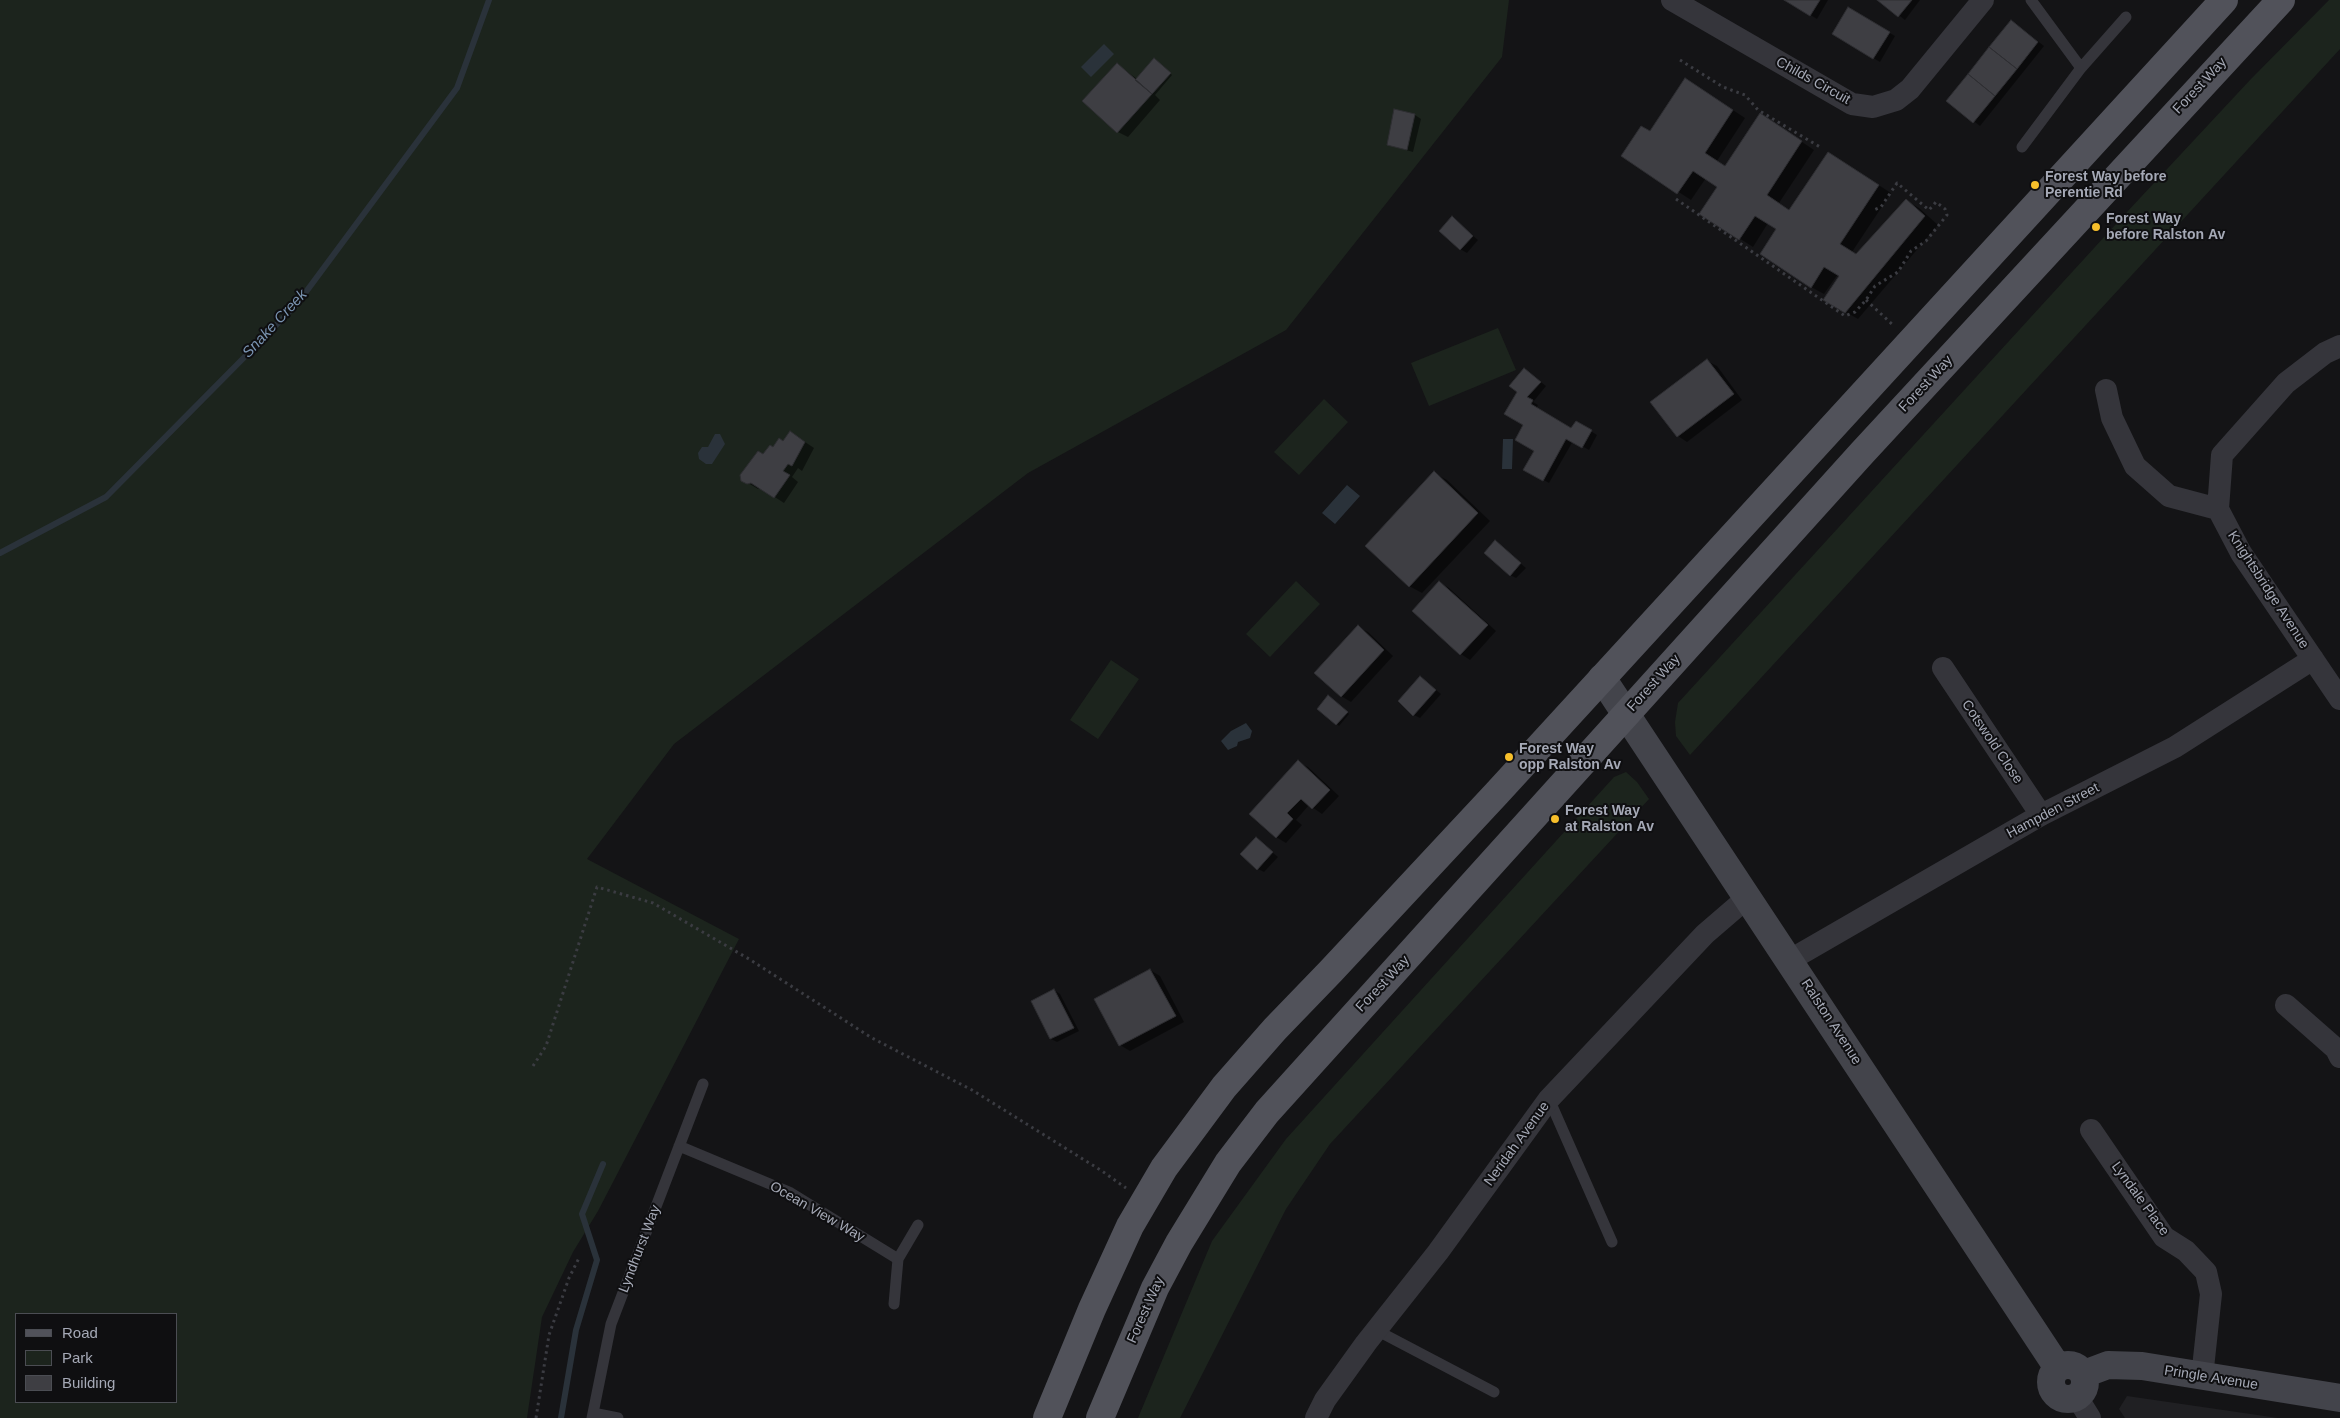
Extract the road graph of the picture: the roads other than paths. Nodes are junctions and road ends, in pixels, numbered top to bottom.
1 (1672, 0) edge
2 (1983, 0) edge
3 (2031, 0) edge
4 (2224, 0) edge
5 (2281, 0) edge
6 (2126, 18) dead end
7 (2081, 68) junction
8 (2022, 146) dead end
9 (2340, 346) edge
10 (2106, 390) dead end
11 (2218, 509) junction
12 (2314, 659) junction
13 (1943, 668) dead end
14 (1602, 678) junction
15 (2340, 700) edge
16 (1626, 714) junction
17 (2041, 815) junction
18 (1748, 897) junction
19 (1790, 960) junction
20 (2286, 1005) dead end
21 (2339, 1051) edge
22 (703, 1084) dead end
23 (1549, 1100) junction
24 (2091, 1130) dead end
25 (680, 1146) junction
26 (918, 1225) dead end
27 (1612, 1242) dead end
28 (898, 1259) junction
29 (894, 1304) dead end
30 (1376, 1330) junction
31 (2202, 1377) junction
32 (2077, 1389) edge
33 (1494, 1392) dead end
34 (2340, 1398) edge
35 (593, 1415) edge
36 (618, 1418) edge
37 (1047, 1418) edge
38 (1100, 1418) edge
39 (1316, 1418) edge

1 - 2 street, Childs Circuit
3 - 7 lane
4 - 14 main road
5 - 16 main road, Forest Way
6 - 7 lane
7 - 8 lane
9 - 11 street
10 - 11 street
11 - 12 street, Knightsbridge Avenue
12 - 15 street, Knightsbridge Avenue
12 - 17 street, Hampden Street
13 - 17 street, Cotswold Close
14 - 16 street, Ralston Avenue
14 - 37 main road
16 - 18 street, Ralston Avenue
16 - 38 main road, Forest Way
17 - 19 street, Hampden Street
18 - 19 street, Ralston Avenue
18 - 23 street, Neridah Avenue
19 - 32 street, Ralston Avenue
20 - 21 street
22 - 25 lane, Lyndhurst Way
23 - 27 lane
23 - 30 street, Neridah Avenue
24 - 31 street, Lyndale Place
25 - 28 lane, Ocean View Way
25 - 35 lane, Lyndhurst Way
26 - 28 lane
28 - 29 lane
30 - 33 lane
30 - 39 street, Neridah Avenue
31 - 32 street, Pringle Avenue
31 - 34 street, Pringle Avenue
35 - 36 lane

